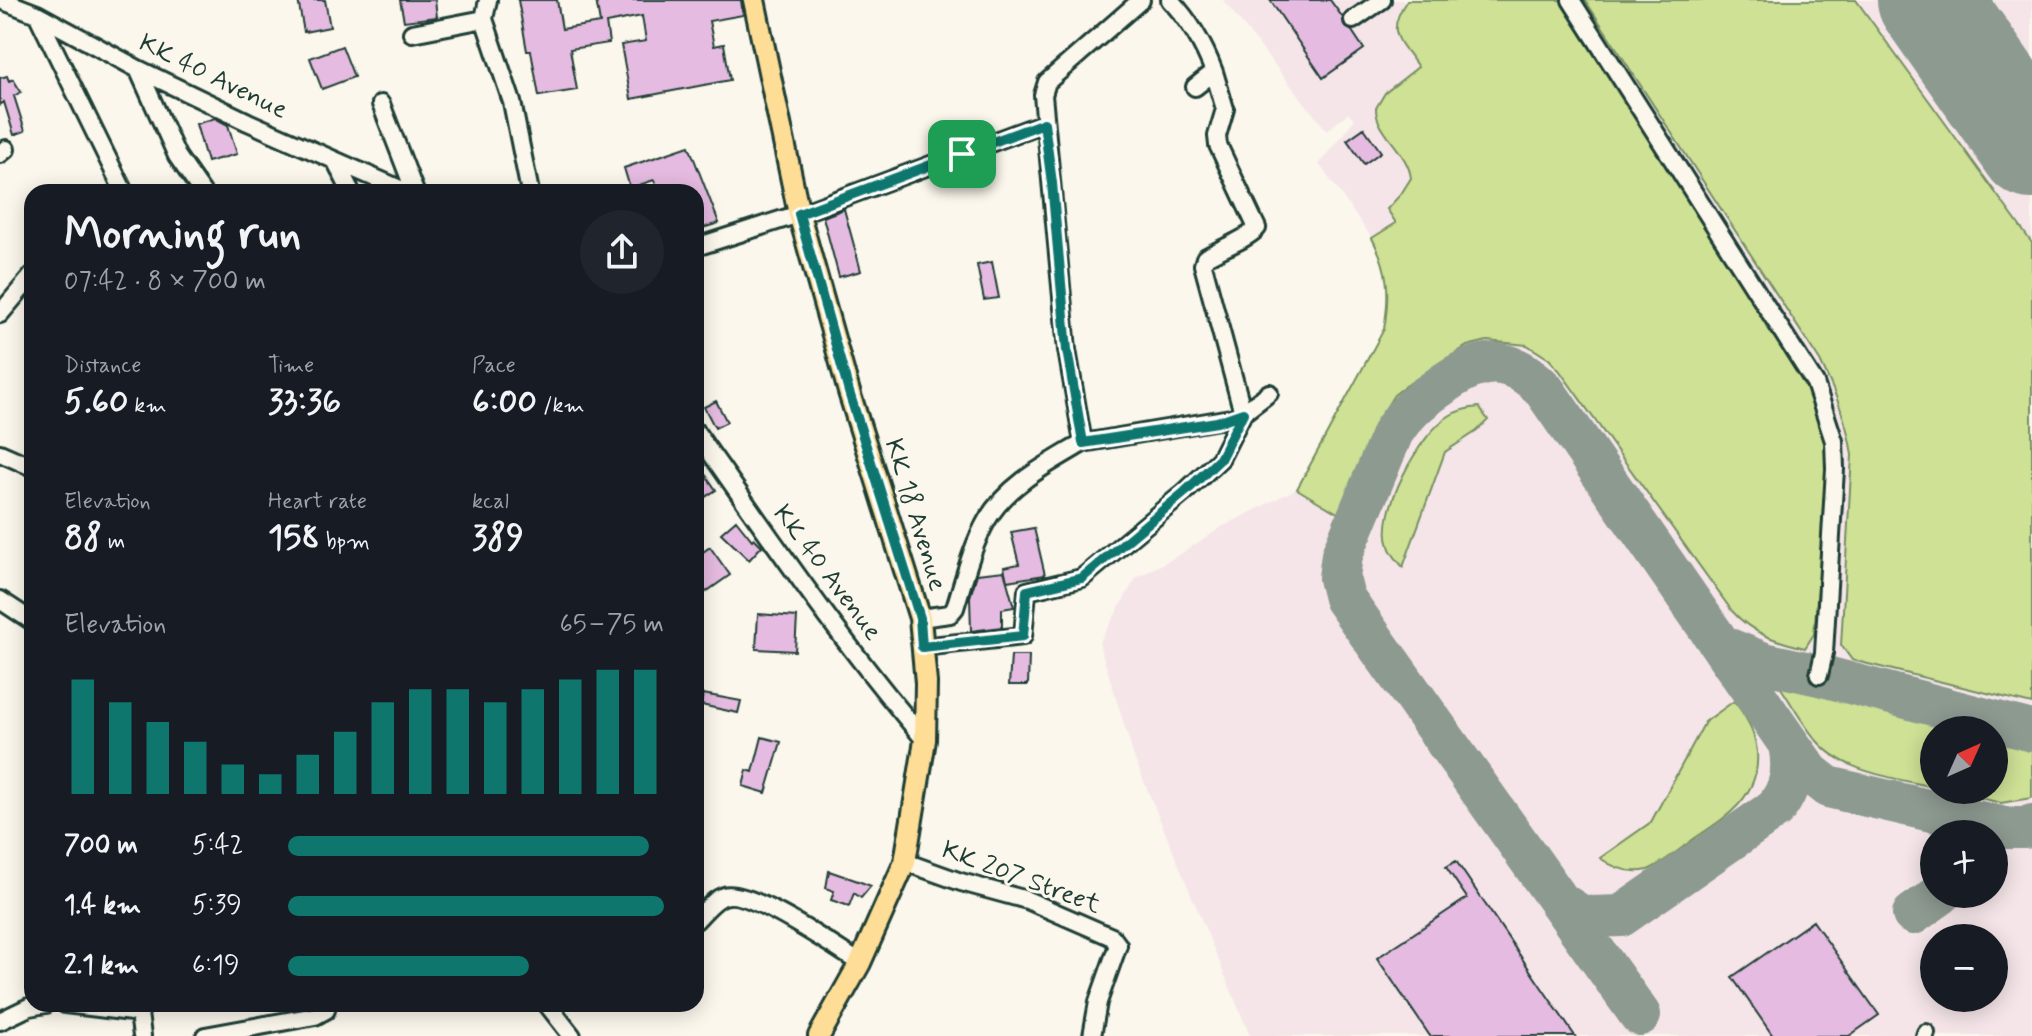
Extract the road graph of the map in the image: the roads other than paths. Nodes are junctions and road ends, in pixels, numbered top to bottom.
1 (1, 0) edge
2 (488, 0) edge
3 (754, 0) edge
4 (1141, 0) edge
5 (1170, 0) edge
6 (1382, 0) edge
7 (1571, 0) edge
8 (37, 14) junction
9 (484, 19) junction
10 (1353, 20) dead end
11 (412, 33) dead end
12 (138, 69) junction
13 (1214, 72) junction
14 (1195, 87) dead end
15 (381, 104) dead end
16 (1044, 123) junction
17 (336, 162) junction
18 (120, 184) edge
19 (196, 184) edge
20 (347, 184) edge
21 (388, 184) edge
22 (412, 184) edge
23 (528, 184) edge
24 (799, 214) junction
25 (704, 244) edge
26 (24, 286) edge
27 (0, 314) edge
28 (1269, 393) dead end
29 (1243, 413) junction
30 (704, 443) edge
31 (1083, 443) junction
32 (0, 453) edge
33 (24, 464) edge
34 (0, 600) edge
35 (24, 616) edge
36 (920, 618) junction
37 (922, 647) junction
38 (1819, 675) dead end
39 (925, 740) junction
40 (905, 862) junction
41 (704, 913) edge
42 (860, 963) junction
43 (24, 1009) edge
44 (139, 1012) edge
45 (322, 1012) edge
46 (553, 1012) edge
47 (0, 1021) edge
48 (142, 1036) edge
49 (205, 1036) edge
50 (572, 1036) edge
51 (819, 1036) edge
52 (1092, 1036) edge

1 - 8 street, KK 40 Avenue
2 - 9 street
3 - 24 main road, KK 18 Avenue
4 - 16 street
5 - 13 street
6 - 10 street
7 - 38 street
8 - 12 street, KK 40 Avenue
8 - 18 street
9 - 11 street
9 - 23 street
12 - 17 street, KK 40 Avenue
12 - 19 street
13 - 14 street
13 - 29 street
15 - 22 street
16 - 24 street
16 - 31 street
17 - 20 street
17 - 21 street, KK 40 Avenue
24 - 25 street
24 - 36 main road, KK 18 Avenue
26 - 27 street
28 - 29 street
29 - 31 street
29 - 37 street
30 - 39 street, KK 40 Avenue
31 - 36 street
32 - 33 street
34 - 35 street
36 - 37 main road, KK 18 Avenue
37 - 39 main road, KK 18 Avenue
39 - 40 main road, KK 18 Avenue
40 - 42 main road, KK 18 Avenue
40 - 52 street, KK 207 Street
41 - 42 street
42 - 51 main road, KK 18 Avenue
43 - 47 street
44 - 48 street
45 - 49 street
46 - 50 street

